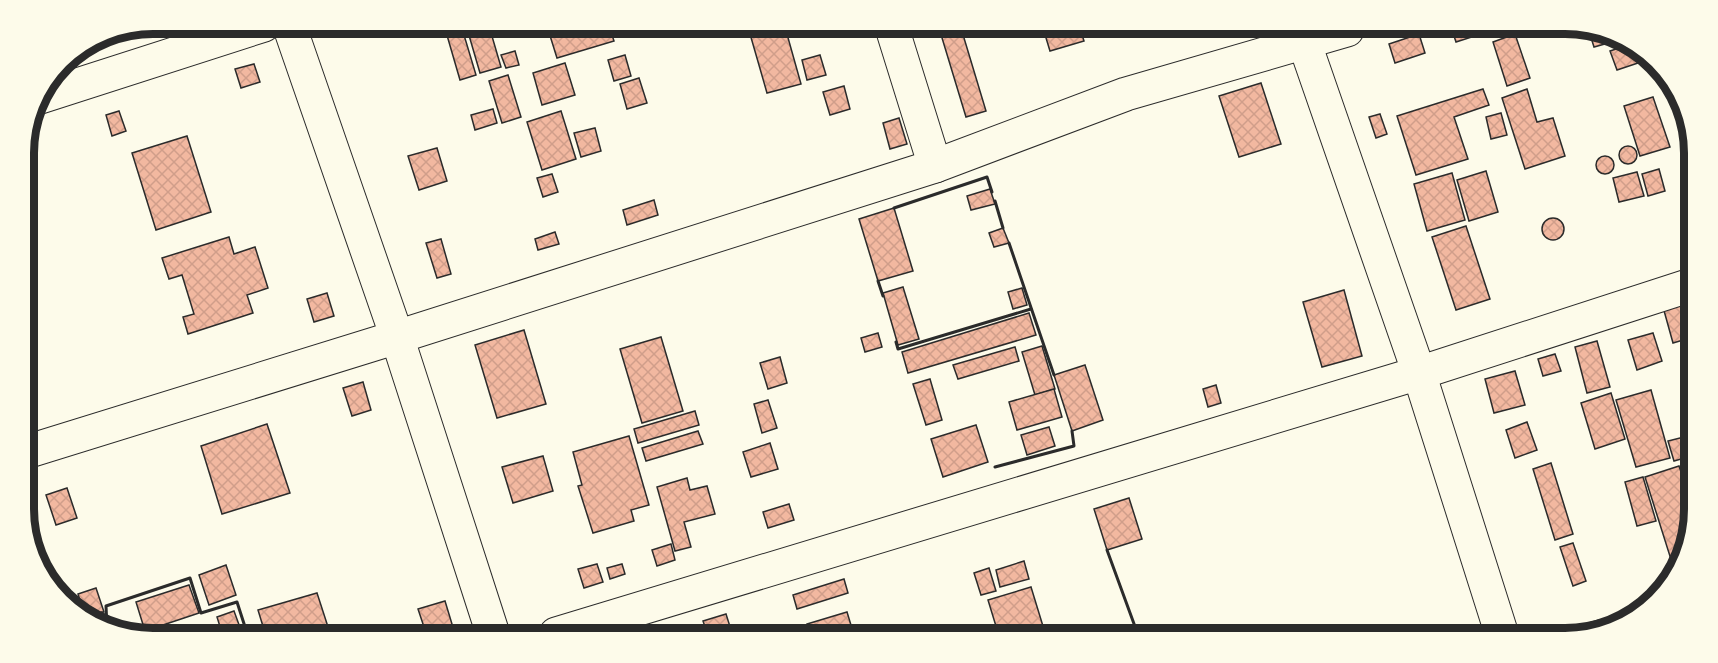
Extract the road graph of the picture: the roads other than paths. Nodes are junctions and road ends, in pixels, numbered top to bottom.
1 (236, 34) edge
2 (292, 34) edge
3 (894, 34) edge
4 (1317, 34) edge
5 (1302, 36) edge
6 (51, 93) edge
7 (935, 166) junction
8 (1684, 287) edge
9 (397, 337) junction
10 (1419, 373) junction
11 (34, 449) edge
12 (491, 628) edge
13 (576, 628) edge
14 (1500, 628) edge

1 - 6 street
2 - 9 street
3 - 7 street
4 - 5 street
5 - 7 street
5 - 10 street
7 - 9 street
8 - 10 street
9 - 11 street
9 - 12 street
10 - 13 street
10 - 14 street

